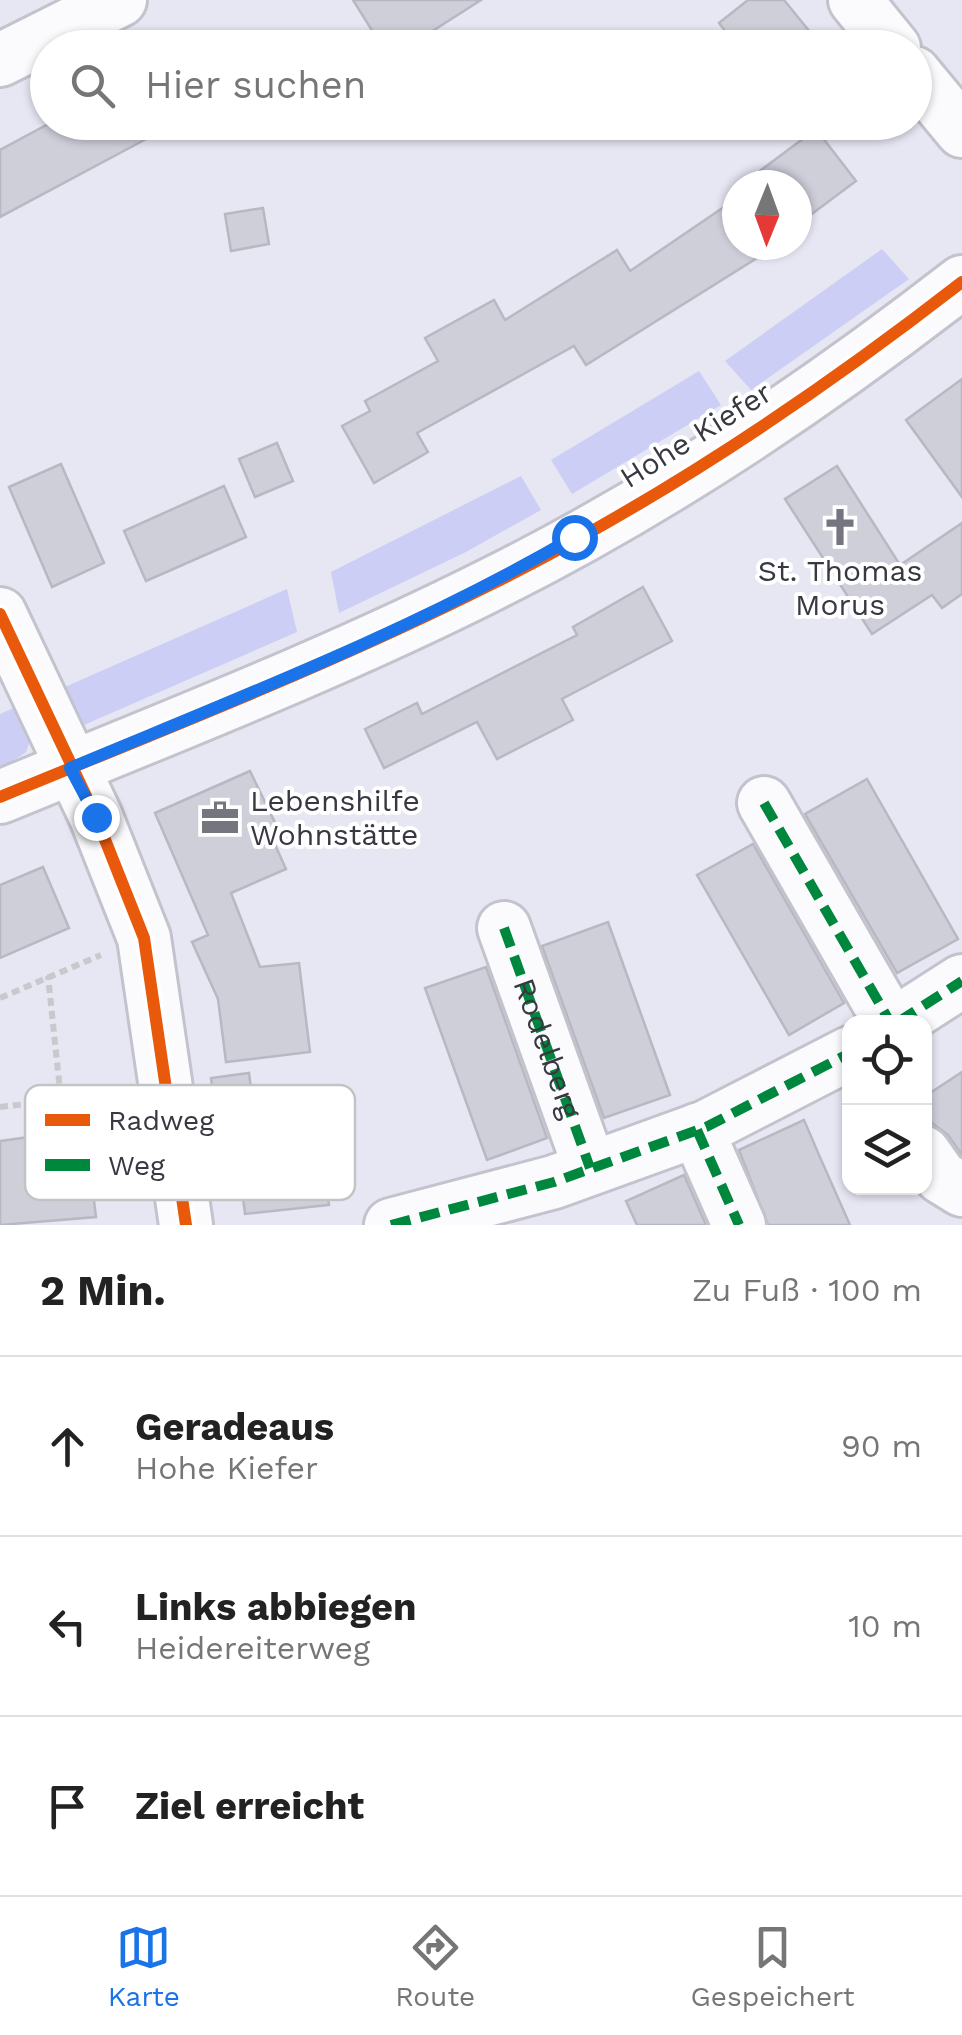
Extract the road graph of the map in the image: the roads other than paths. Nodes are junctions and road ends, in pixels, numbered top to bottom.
1 (120, 0) edge
2 (856, 0) edge
3 (60, 30) edge
4 (880, 30) edge
5 (30, 45) edge
6 (0, 60) edge
7 (932, 95) edge
8 (962, 131) edge
9 (962, 282) edge
10 (0, 614) edge
11 (70, 768) junction
12 (0, 797) edge
13 (764, 804) dead end
14 (504, 928) dead end
15 (962, 981) edge
16 (886, 1015) edge
17 (909, 1015) edge
18 (842, 1058) edge
19 (166, 1085) edge
20 (697, 1130) junction
21 (932, 1164) edge
22 (590, 1168) junction
23 (962, 1190) edge
24 (182, 1200) edge
25 (409, 1223) edge
26 (186, 1225) edge
27 (739, 1225) edge

1 - 3 street
2 - 4 street
5 - 6 street
7 - 8 street
9 - 11 street, Hohe Kiefer
10 - 11 street
11 - 12 street, Hohe Kiefer
11 - 19 street
13 - 16 street
14 - 22 street, Rodelberg
15 - 17 street
18 - 20 street
20 - 22 street
20 - 27 street
21 - 23 street
22 - 25 street
24 - 26 street

